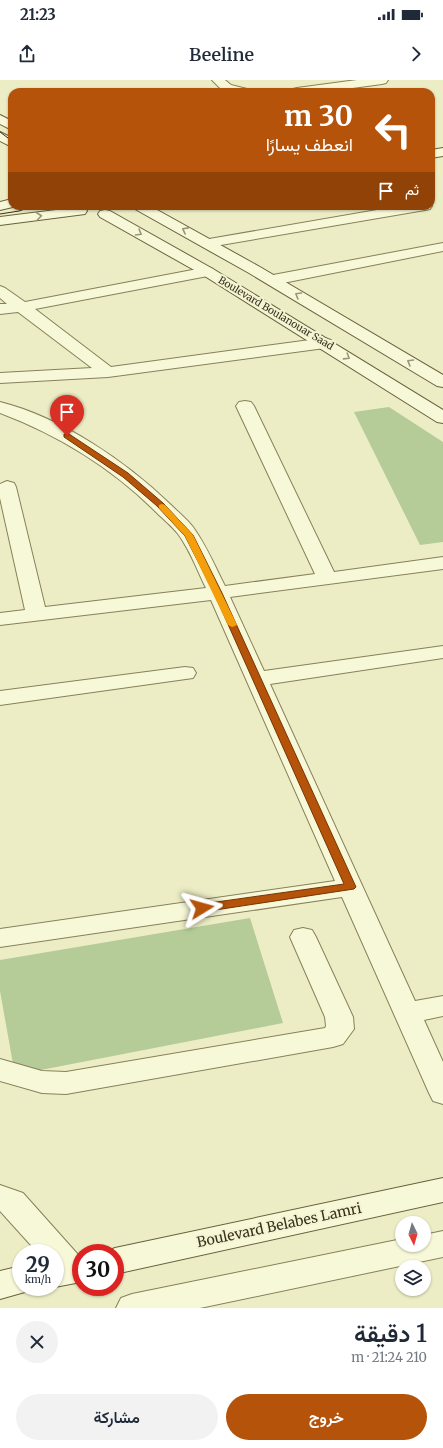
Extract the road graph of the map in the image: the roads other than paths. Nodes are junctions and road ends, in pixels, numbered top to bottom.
1 (218, 80) edge
2 (382, 80) edge
3 (227, 88) edge
4 (325, 88) edge
5 (68, 210) edge
6 (80, 210) edge
7 (128, 210) edge
8 (147, 210) edge
9 (402, 210) edge
10 (105, 214) junction
11 (0, 221) edge
12 (209, 243) junction
13 (443, 247) edge
14 (208, 272) junction
15 (273, 280) junction
16 (0, 291) edge
17 (23, 307) junction
18 (0, 309) edge
19 (325, 343) junction
20 (108, 372) junction
21 (0, 378) edge
22 (443, 382) edge
23 (245, 406) dead end
24 (0, 407) edge
25 (443, 418) edge
26 (7, 488) dead end
27 (8, 532) edge
28 (443, 563) edge
29 (327, 578) junction
30 (218, 593) junction
31 (36, 615) junction
32 (0, 619) edge
33 (443, 652) edge
34 (185, 673) dead end
35 (257, 679) junction
36 (0, 698) edge
37 (351, 887) junction
38 (304, 937) dead end
39 (0, 938) edge
40 (443, 1006) edge
41 (407, 1013) junction
42 (0, 1070) edge
43 (443, 1093) edge
44 (443, 1190) edge
45 (0, 1198) edge
46 (443, 1244) edge
47 (124, 1259) edge
48 (69, 1270) edge
49 (12, 1282) edge
50 (0, 1284) edge
51 (132, 1308) edge

1 - 3 street
2 - 4 street
11 -> 5 street
6 - 10 street
7 - 10 street
12 -> 8 street
9 - 12 street
10 -> 14 street, Boulevard Boulanouar Saad
12 - 15 street
13 - 15 street
14 - 17 street
14 - 19 street, Boulevard Boulanouar Saad
22 -> 15 street
16 - 17 street
17 - 18 street
17 - 20 street
19 - 20 street
19 -> 25 street, Boulevard Boulanouar Saad
20 - 21 street
23 - 29 street
24 - 30 street
26 - 27 street
27 - 31 street
28 - 29 street
29 - 30 street
30 - 31 street
30 - 35 street
31 - 32 street
33 - 35 street
34 - 36 street
35 - 37 street
37 - 39 street
37 - 41 street
38 - 42 street
40 - 41 street
41 - 43 street
44 - 47 street, Boulevard Belabes Lamri
45 - 48 street
46 - 51 street
49 - 50 street

